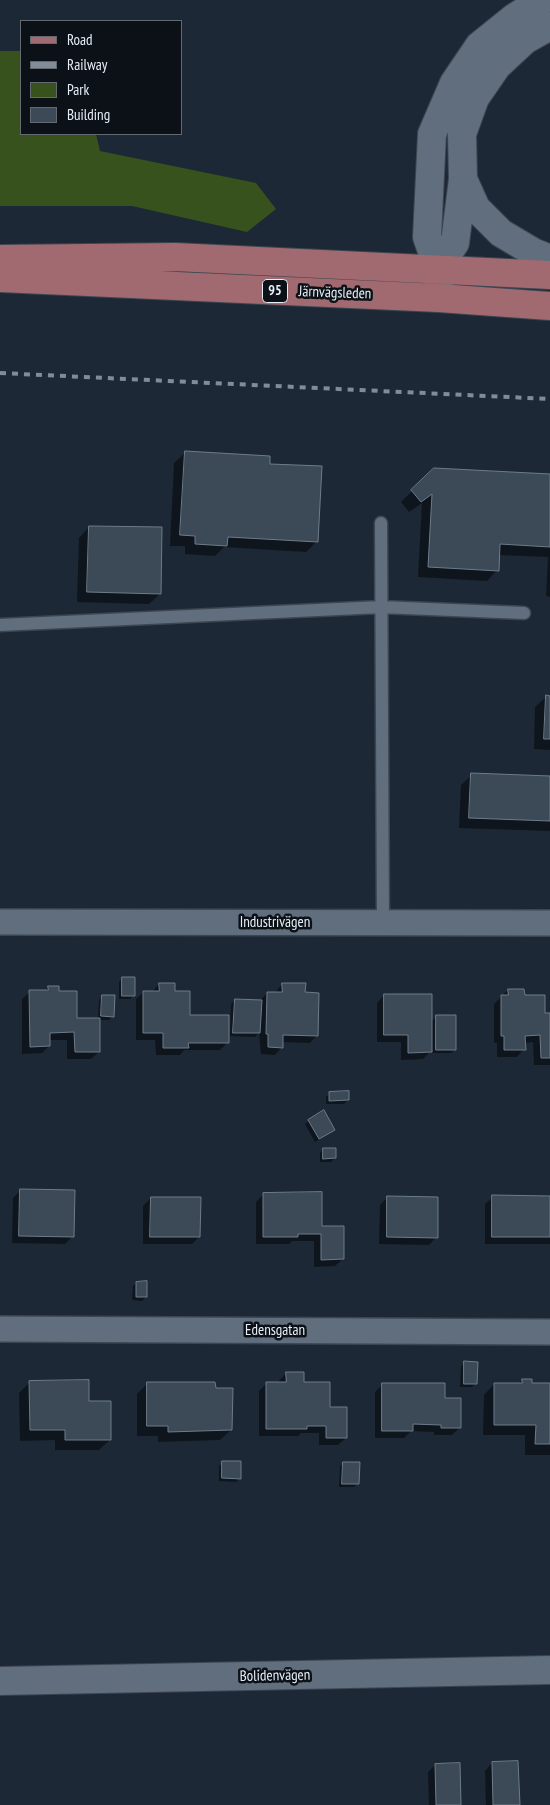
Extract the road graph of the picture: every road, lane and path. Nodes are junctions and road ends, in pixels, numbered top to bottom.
1 (542, 0) edge
2 (550, 26) edge
3 (463, 180) junction
4 (0, 259) edge
5 (550, 259) edge
6 (438, 268) junction
7 (550, 275) edge
8 (0, 278) edge
9 (439, 298) junction
10 (550, 306) edge
11 (381, 523) dead end
12 (382, 607) junction
13 (524, 612) dead end
14 (0, 625) edge
15 (0, 922) edge
16 (383, 923) junction
17 (550, 923) edge
18 (0, 1330) edge
19 (550, 1332) edge
20 (550, 1670) edge
21 (0, 1681) edge

1 - 6 main road
2 - 3 main road
3 - 5 main road
3 - 6 main road
4 - 6 main road, Järnvägsleden / 95
6 - 7 main road, Järnvägsleden / 95
6 - 9 main road
8 - 9 main road, Järnvägsleden / 95
9 - 10 main road, Järnvägsleden / 95
11 - 12 lane
12 - 13 lane
12 - 14 lane
12 - 16 lane
15 - 16 street, Industrivägen
16 - 17 street, Industrivägen
18 - 19 street, Edensgatan
20 - 21 main road, Bolidenvägen

